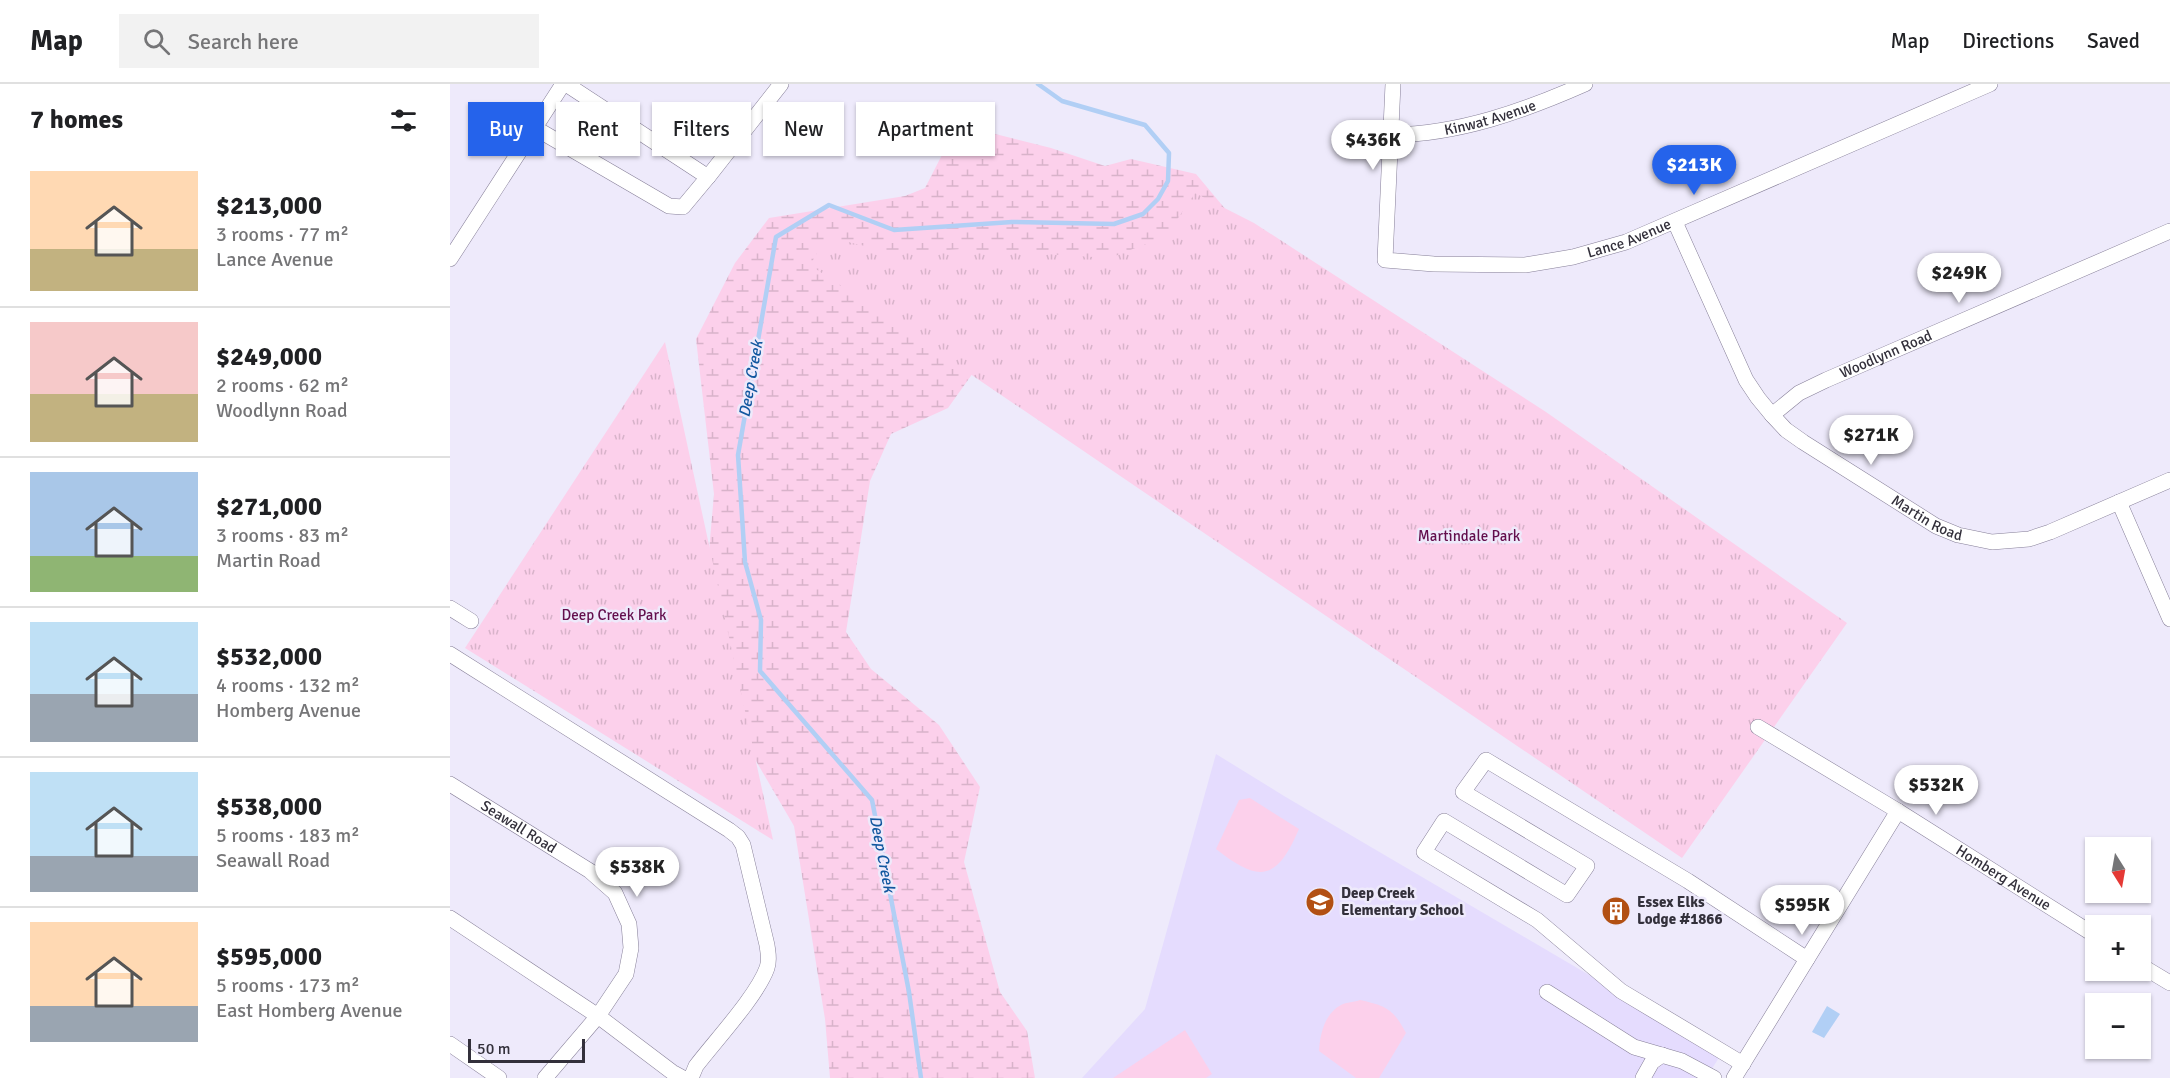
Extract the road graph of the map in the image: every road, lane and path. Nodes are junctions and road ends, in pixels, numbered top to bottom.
1 (564, 84) edge
2 (781, 84) edge
3 (1394, 84) edge
4 (1585, 84) edge
5 (1990, 84) edge
6 (544, 114) edge
7 (544, 133) edge
8 (1392, 135) junction
9 (517, 156) edge
10 (708, 177) junction
11 (1675, 222) junction
12 (2170, 231) edge
13 (450, 259) edge
14 (1772, 415) junction
15 (2170, 480) edge
16 (2119, 502) junction
17 (450, 608) edge
18 (2170, 619) edge
19 (471, 621) dead end
20 (450, 654) edge
21 (1758, 727) dead end
22 (450, 784) edge
23 (1898, 812) junction
24 (450, 918) edge
25 (2085, 929) edge
26 (1807, 959) junction
27 (2151, 971) edge
28 (2170, 983) edge
29 (1547, 992) dead end
30 (598, 1016) junction
31 (450, 1044) edge
32 (1662, 1055) junction
33 (1743, 1064) junction
34 (1684, 1071) edge
35 (500, 1078) edge
36 (545, 1078) edge
37 (683, 1078) edge
38 (691, 1078) edge
39 (1643, 1078) edge
40 (1714, 1078) edge
41 (1734, 1078) edge

1 - 6 street
1 - 10 street
2 - 10 street
3 - 8 street
4 - 8 street, Kinwat Avenue
5 - 11 street, Lance Avenue
7 - 10 street
8 - 11 street, Lance Avenue
9 - 13 street
11 - 14 street, Martin Road
12 - 14 street, Woodlynn Road
14 - 16 street, Martin Road
15 - 16 street, Martin Road
16 - 18 street
17 - 19 street
20 - 38 street
21 - 23 street, Homberg Avenue
22 - 30 street, Seawall Road
23 - 25 street, Homberg Avenue
23 - 26 street
24 - 30 street
26 - 33 street
26 - 33 street
27 - 28 street
29 - 32 street
30 - 36 street, Seawall Road
30 - 37 street
31 - 35 street
32 - 34 street
32 - 39 street
33 - 41 street
34 - 40 street

